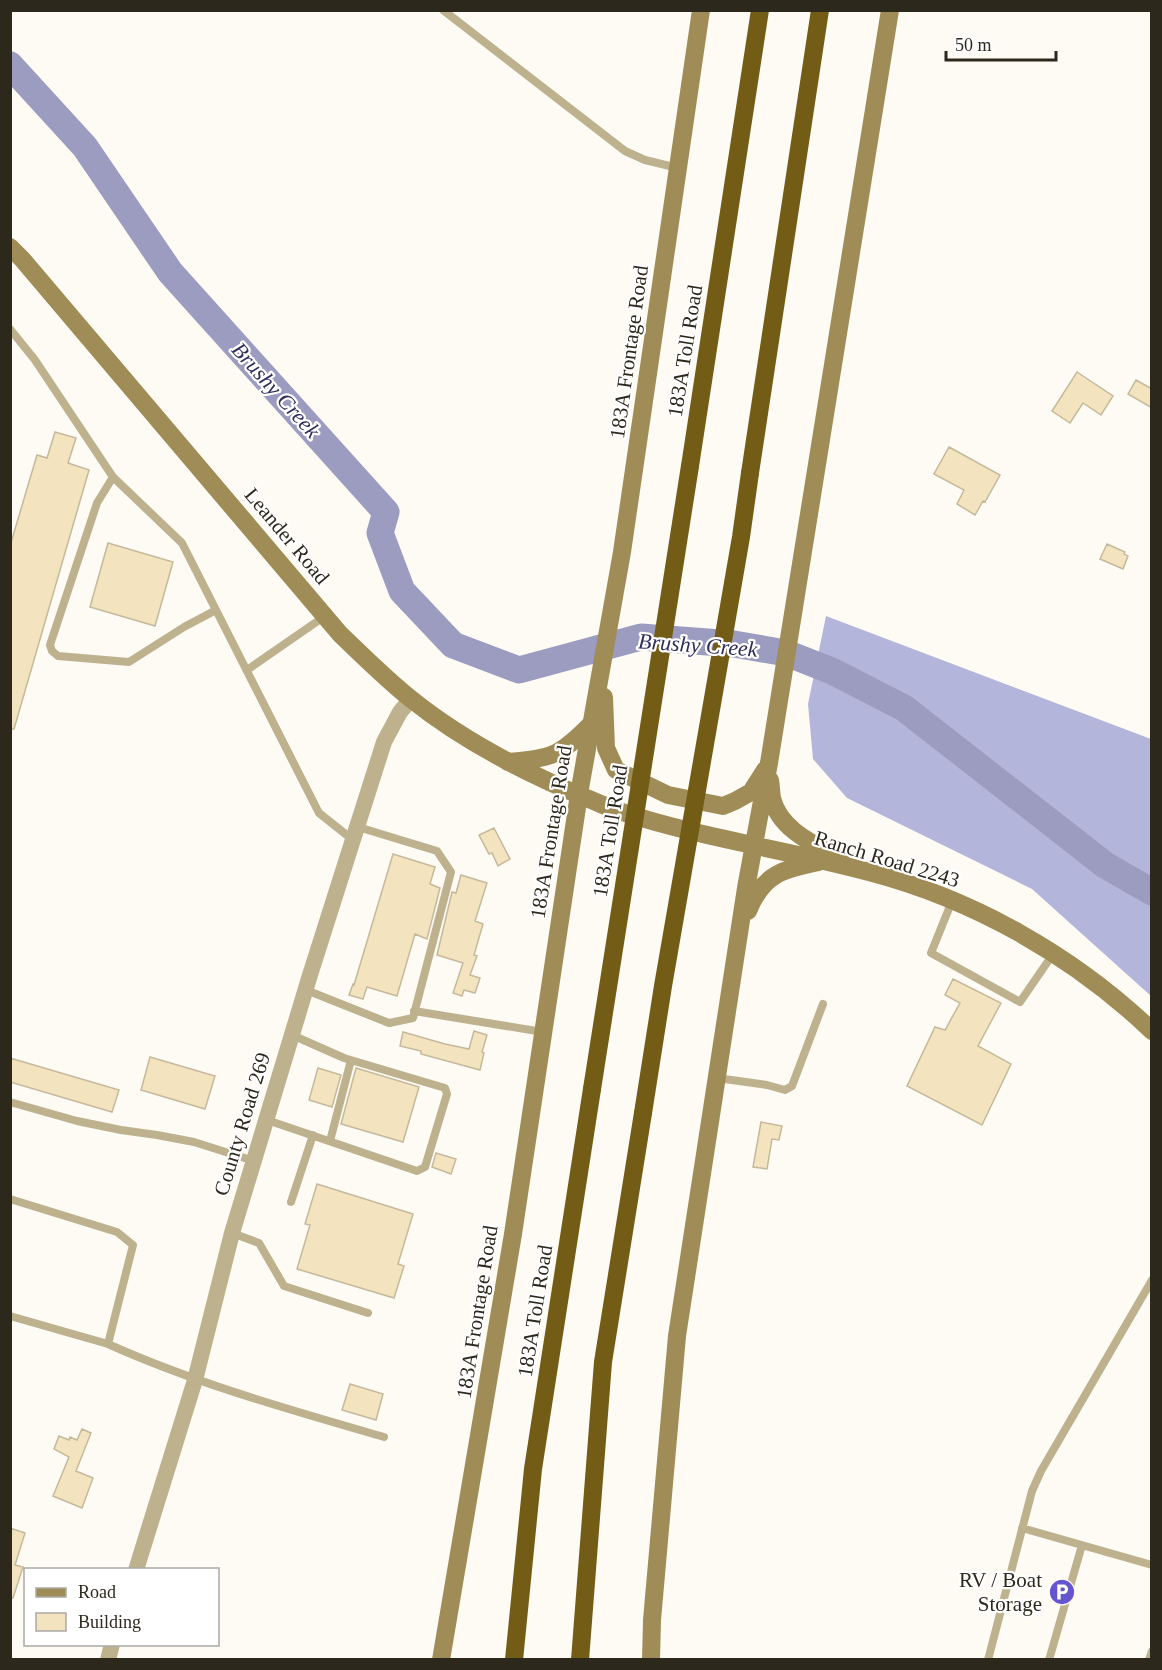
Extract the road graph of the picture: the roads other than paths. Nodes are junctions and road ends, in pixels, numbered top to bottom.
1 (443, 10) edge
2 (701, 10) edge
3 (760, 10) edge
4 (820, 10) edge
5 (890, 10) edge
6 (678, 168) junction
7 (10, 247) edge
8 (10, 329) edge
9 (113, 477) junction
10 (216, 610) junction
11 (325, 616) junction
12 (247, 670) junction
13 (411, 699) junction
14 (597, 719) junction
15 (508, 762) junction
16 (769, 763) junction
17 (579, 794) junction
18 (356, 834) junction
19 (753, 846) junction
20 (823, 861) junction
21 (862, 870) junction
22 (952, 901) junction
23 (739, 935) junction
24 (1053, 954) junction
25 (306, 990) junction
26 (823, 1004) dead end
27 (414, 1011) junction
28 (1152, 1030) edge
29 (543, 1032) junction
30 (292, 1035) junction
31 (351, 1060) junction
32 (717, 1078) junction
33 (10, 1102) edge
34 (267, 1119) junction
35 (313, 1135) junction
36 (330, 1141) junction
37 (254, 1161) junction
38 (10, 1199) edge
39 (291, 1202) dead end
40 (232, 1233) junction
41 (1152, 1280) edge
42 (368, 1313) dead end
43 (10, 1316) edge
44 (108, 1344) junction
45 (195, 1380) junction
46 (384, 1437) dead end
47 (1022, 1528) junction
48 (1082, 1545) junction
49 (1152, 1565) edge
50 (136, 1568) edge
51 (1152, 1650) edge
52 (441, 1659) edge
53 (514, 1659) edge
54 (580, 1659) edge
55 (651, 1659) edge
56 (988, 1659) edge
57 (1049, 1659) edge
58 (1149, 1659) edge

1 - 6 lane
2 - 6 main road, 183A Frontage Road
3 - 53 highway, 183A Toll Road, bridge
4 - 54 highway, bridge
5 - 16 main road
6 - 14 main road, 183A Frontage Road
7 - 11 main road, Leander Road
8 - 9 lane
9 - 10 lane
9 - 10 lane
10 - 12 lane
11 - 12 lane
11 - 13 main road, Leander Road
12 - 18 lane
13 - 15 main road, Leander Road
13 - 18 street, County Road 269
14 - 15 main road
14 - 16 main road
14 - 17 main road, 183A Frontage Road
15 - 17 main road, Leander Road
16 - 19 main road
16 - 21 main road
17 - 19 main road, Ranch Road 2243
17 - 29 main road, 183A Frontage Road
18 - 25 street, County Road 269
18 - 27 lane
19 - 20 main road, Ranch Road 2243
19 - 23 main road
20 - 21 main road, Ranch Road 2243
20 - 23 main road
21 - 22 main road, Ranch Road 2243
22 - 24 main road, Ranch Road 2243
22 - 24 lane
23 - 32 main road
24 - 28 main road, Ranch Road 2243
25 - 27 lane
25 - 30 street, County Road 269
26 - 32 lane
27 - 29 lane
29 - 52 main road, 183A Frontage Road
30 - 31 lane
30 - 34 street, County Road 269
31 - 36 lane
31 - 36 lane
32 - 55 main road
33 - 37 lane
34 - 35 lane
34 - 37 street, County Road 269
35 - 36 lane
35 - 39 lane
37 - 40 street, County Road 269
38 - 44 lane
40 - 42 lane
40 - 45 street, County Road 269
41 - 47 lane
43 - 44 lane
44 - 45 lane
45 - 46 lane
45 - 50 street, County Road 269
47 - 48 lane
47 - 56 lane
48 - 49 lane
48 - 57 lane
51 - 58 lane

